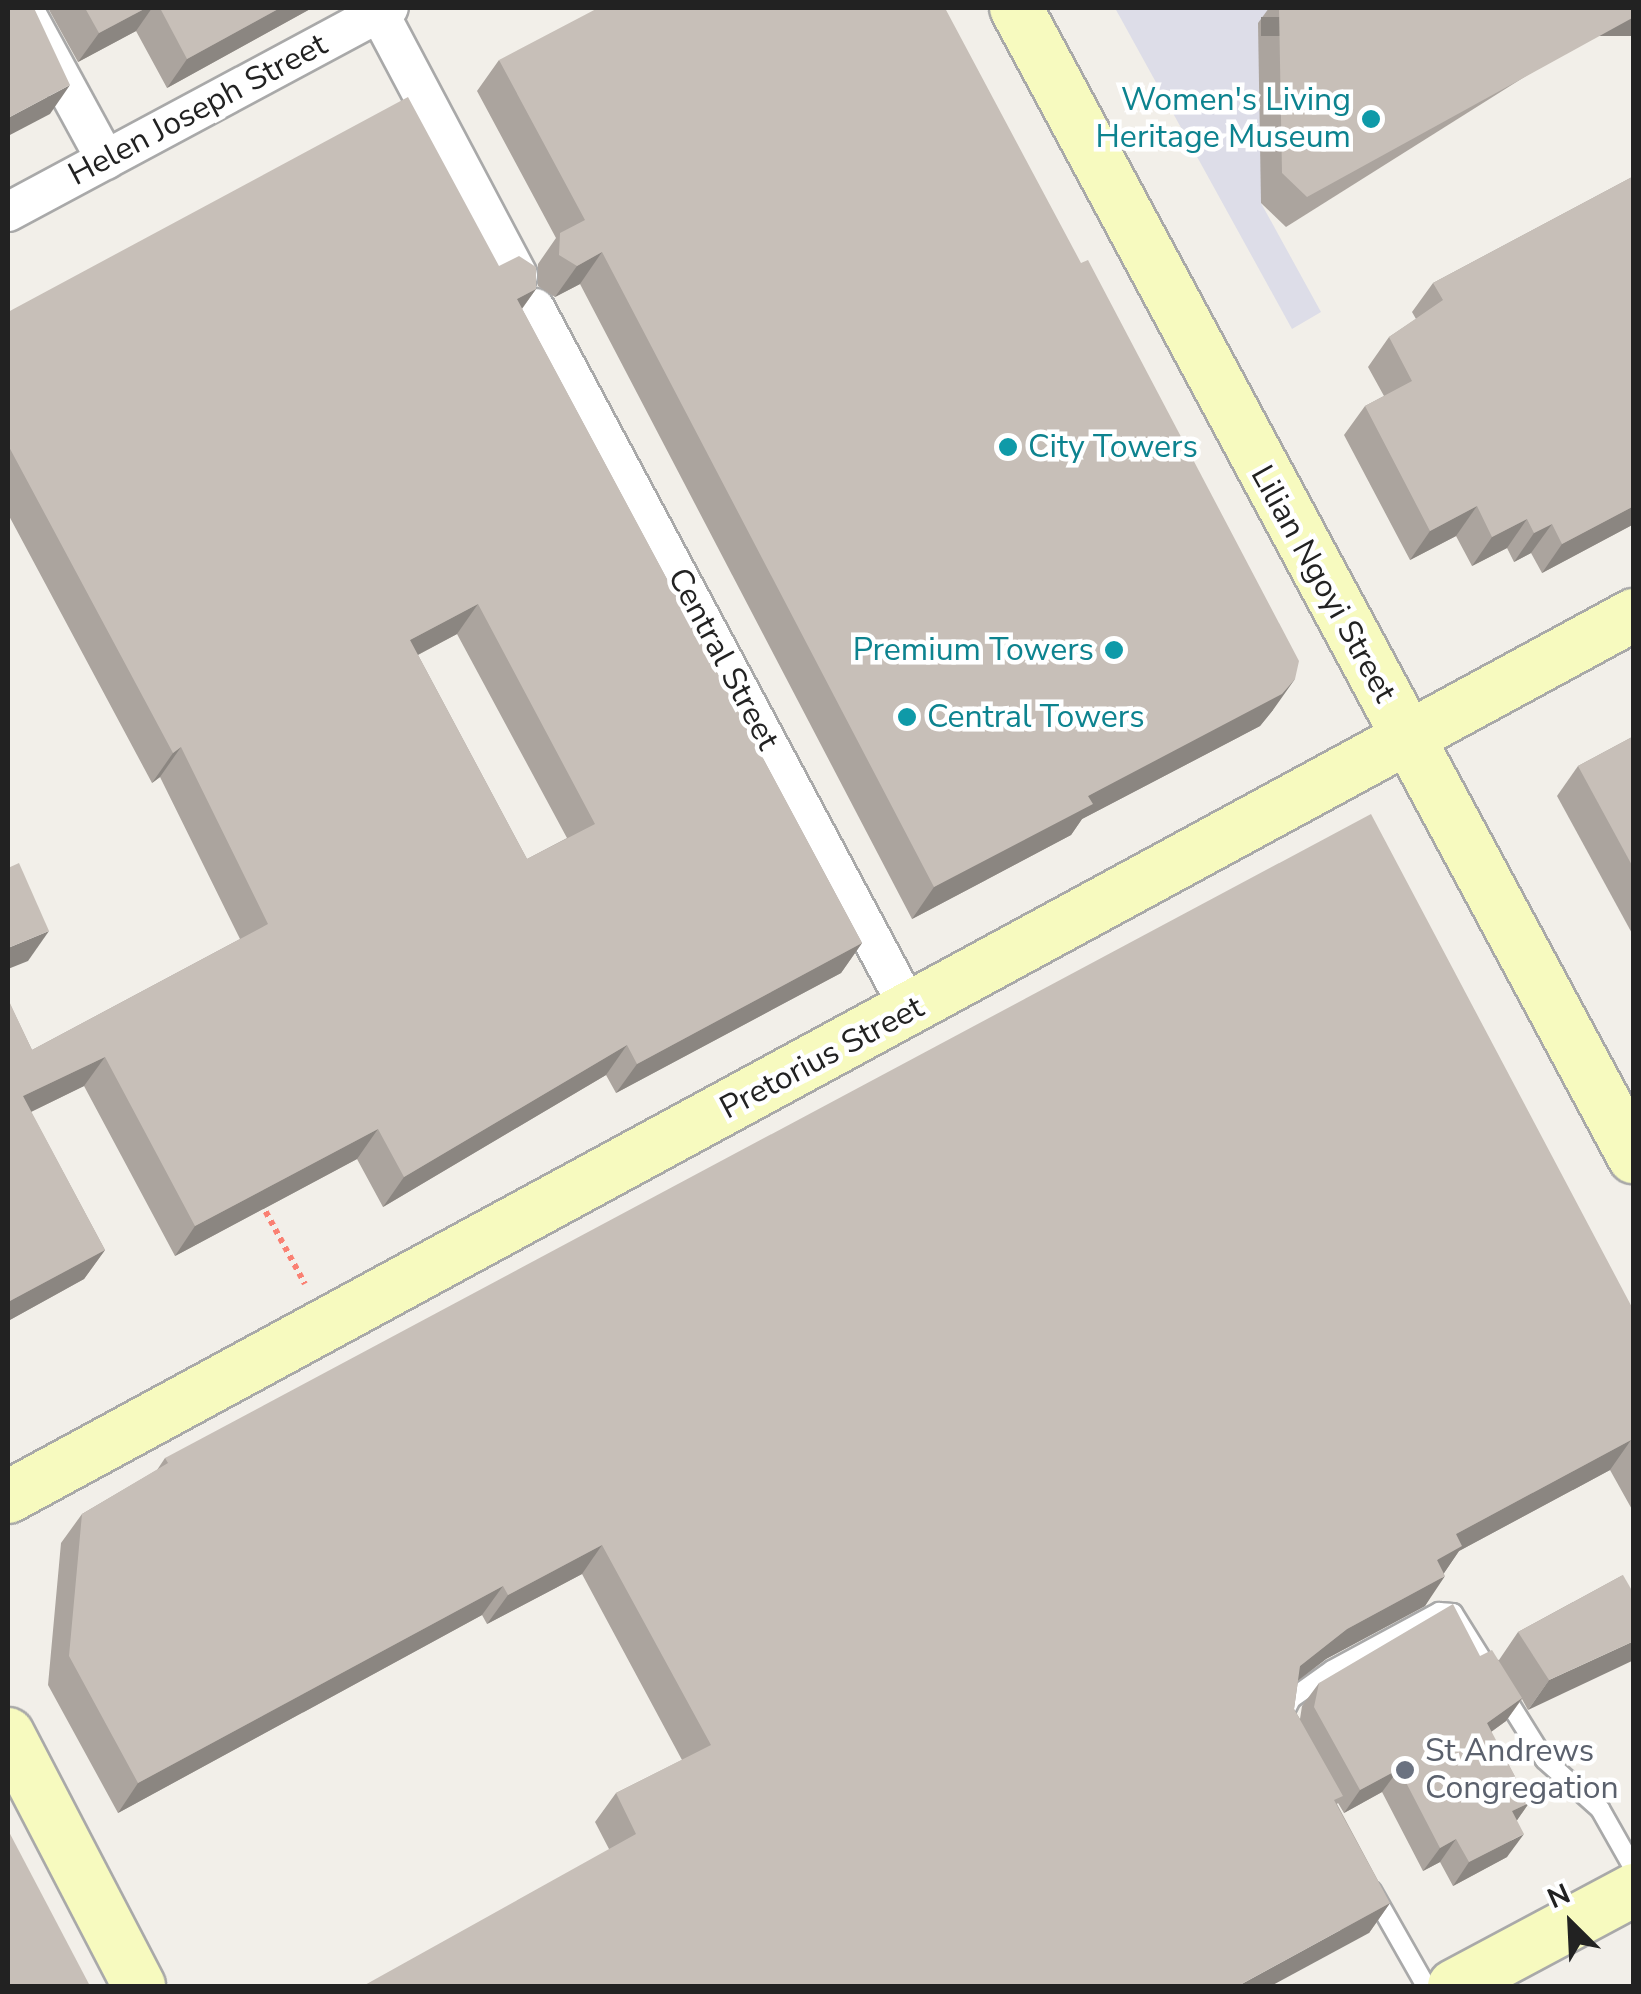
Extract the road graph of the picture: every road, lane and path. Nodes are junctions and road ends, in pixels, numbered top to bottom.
1 (24, 8) edge
2 (1016, 8) edge
3 (384, 10) edge
4 (106, 160) junction
5 (8, 212) edge
6 (1634, 615) edge
7 (1407, 738) junction
8 (910, 1010) junction
9 (1634, 1158) edge
10 (256, 1193) edge
11 (301, 1278) dead end
12 (8, 1497) edge
13 (1284, 1732) edge
14 (8, 1734) edge
15 (1634, 1869) edge
16 (1365, 1878) edge
17 (1634, 1890) edge
18 (139, 1986) edge
19 (1426, 1986) edge
20 (1454, 1986) edge

1 - 4 street
2 - 7 street, Lilian Ngoyi Street
3 - 4 street, Helen Joseph Street
3 - 8 street, Central Street
4 - 5 street, Helen Joseph Street
6 - 7 street, Pretorius Street
7 - 8 street, Pretorius Street
7 - 9 street, Lilian Ngoyi Street
8 - 12 street, Pretorius Street
10 - 11 path
13 - 15 lane
14 - 18 street
16 - 19 lane
17 - 20 street

